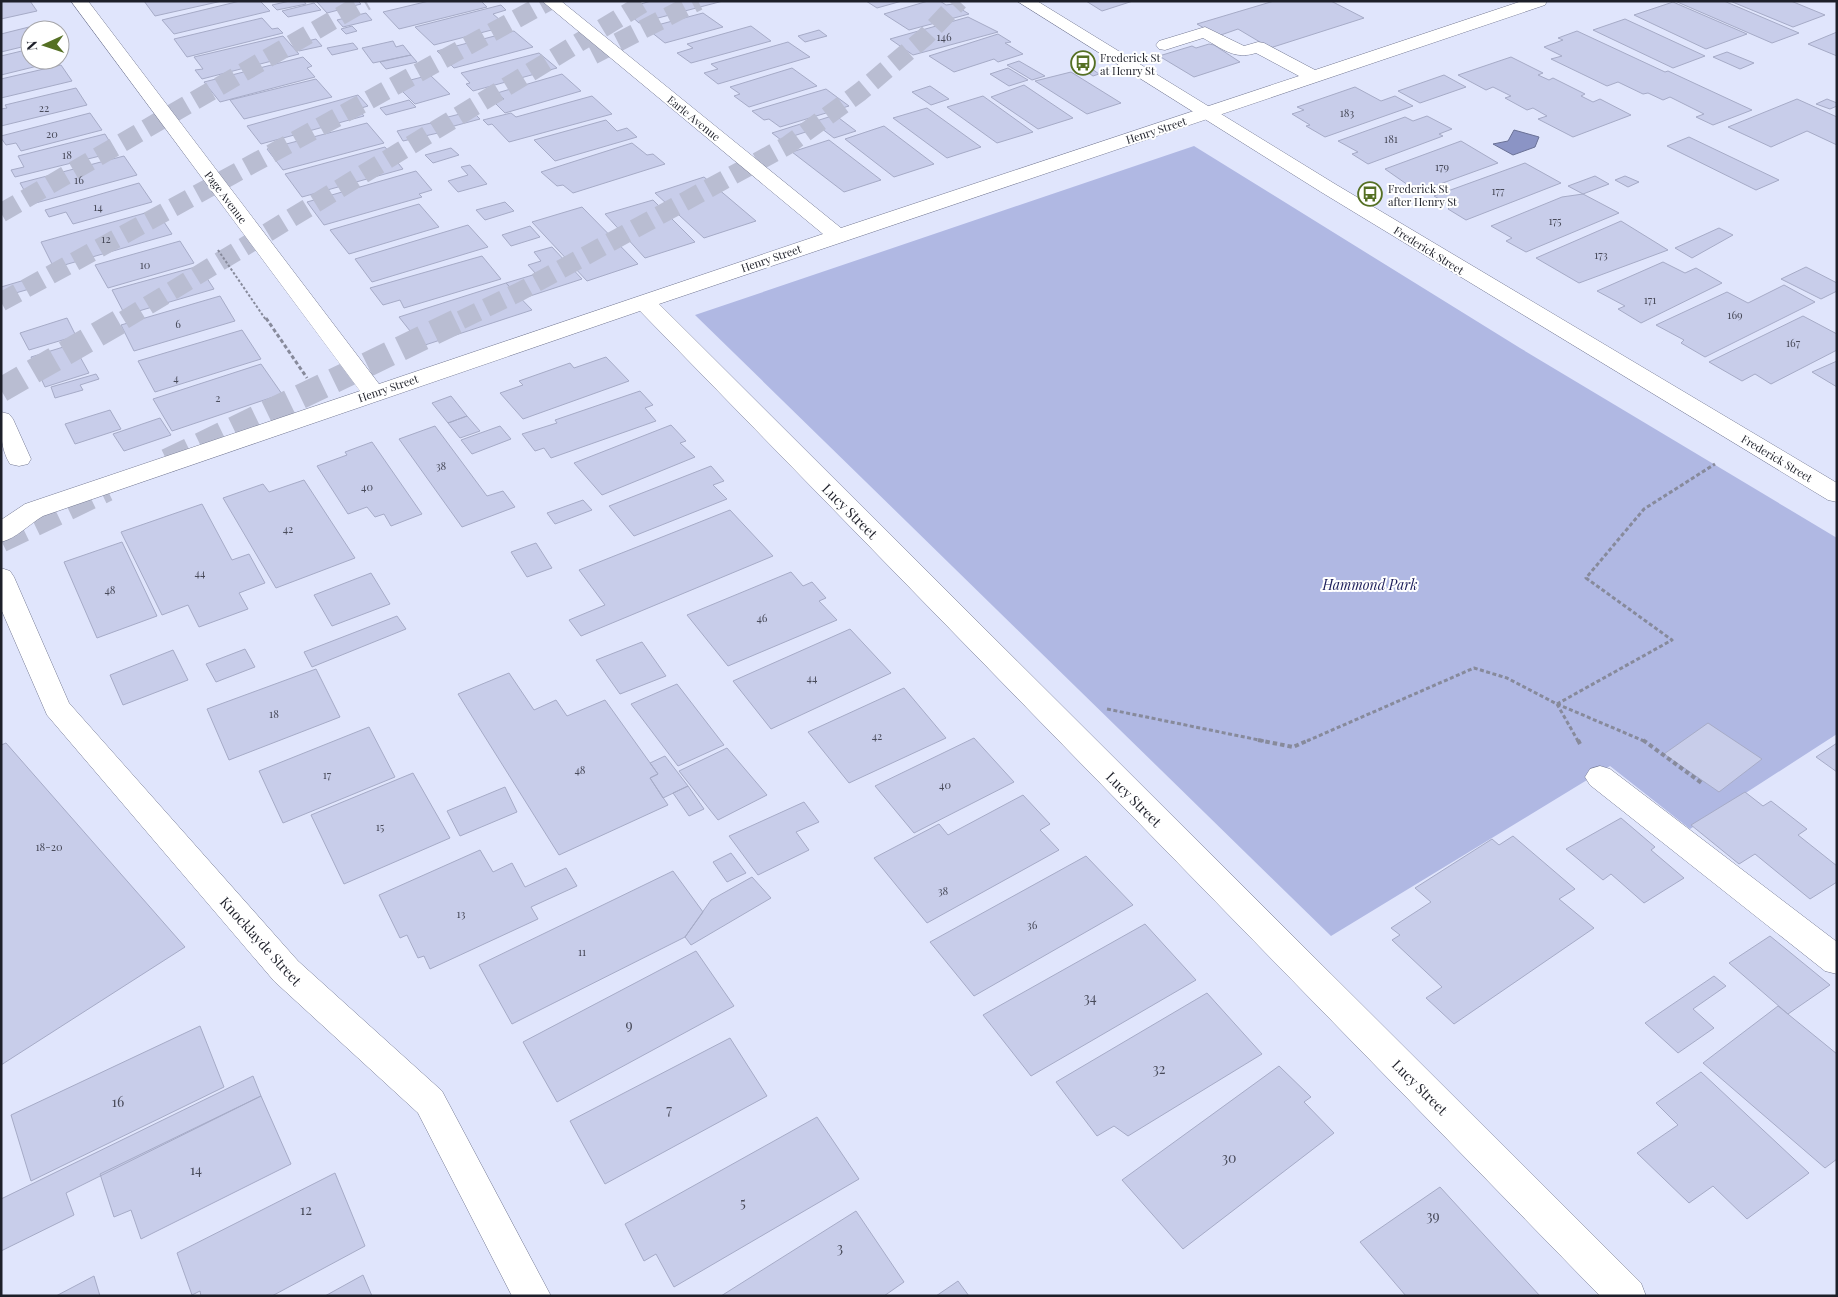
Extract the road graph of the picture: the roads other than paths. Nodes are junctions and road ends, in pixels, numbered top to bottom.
1 (79, 1) edge
2 (550, 1) edge
3 (1025, 1) edge
4 (1539, 1) edge
5 (1165, 45) dead end
6 (1315, 77) junction
7 (1205, 114) junction
8 (838, 236) junction
9 (643, 301) junction
10 (374, 393) junction
11 (1, 419) edge
12 (19, 459) dead end
13 (1837, 494) edge
14 (5, 530) edge
15 (1, 577) edge
16 (1600, 777) road end
17 (1837, 961) edge
18 (532, 1296) edge
19 (1627, 1296) edge

1 - 10 street, Page Avenue
2 - 8 street, Earle Avenue
3 - 7 street, Frederick Street
4 - 6 street, Henry Street
5 - 6 street
6 - 7 street, Henry Street
7 - 8 street, Henry Street
7 - 13 street, Frederick Street
8 - 9 street, Henry Street
9 - 10 street, Henry Street
9 - 19 street, Lucy Street
10 - 14 street, Henry Street
11 - 12 street
15 - 18 street, Knocklayde Street
16 - 17 street

